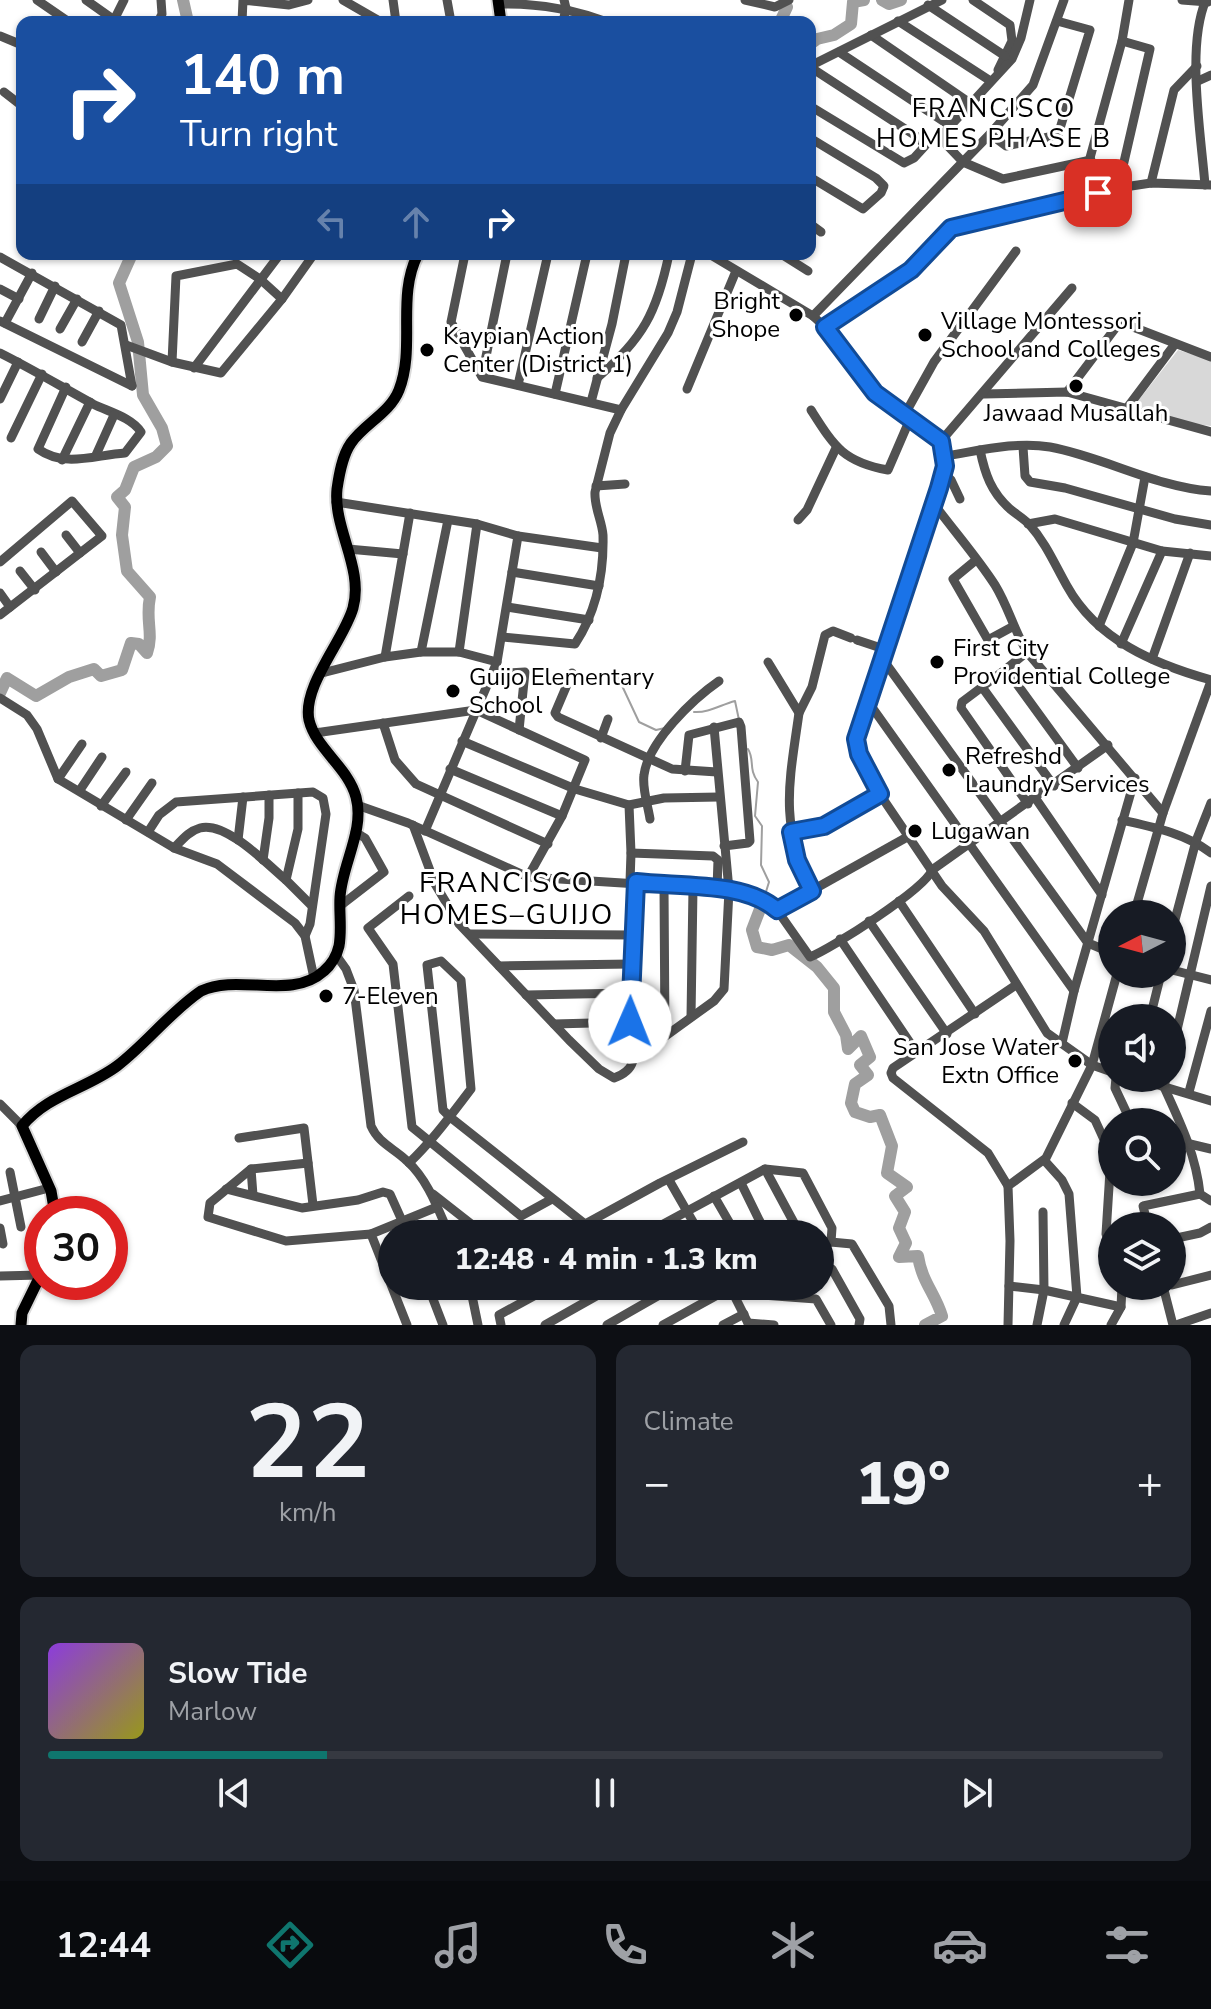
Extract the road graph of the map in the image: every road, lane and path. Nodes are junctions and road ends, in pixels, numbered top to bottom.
1 (37, 0) edge
2 (243, 0) edge
3 (308, 0) edge
4 (343, 0) edge
5 (745, 0) edge
6 (789, 0) edge
7 (942, 0) edge
8 (973, 0) edge
9 (1030, 0) edge
10 (1064, 0) edge
11 (1129, 0) edge
12 (1182, 0) edge
13 (91, 1) edge
14 (268, 1) edge
15 (498, 2) edge
16 (1207, 2) edge
17 (565, 4) edge
18 (928, 5) junction
19 (60, 16) edge
20 (110, 16) edge
21 (371, 16) edge
22 (593, 16) edge
23 (898, 21) junction
24 (1057, 21) junction
25 (871, 35) junction
26 (1122, 41) junction
27 (839, 52) junction
28 (1005, 56) junction
29 (816, 63) edge
30 (1197, 66) junction
31 (816, 70) edge
32 (1211, 75) edge
33 (989, 80) junction
34 (1198, 81) junction
35 (967, 101) junction
36 (816, 110) edge
37 (1211, 110) edge
38 (1200, 115) junction
39 (990, 134) junction
40 (816, 142) edge
41 (1207, 145) edge
42 (1091, 160) junction
43 (963, 162) junction
44 (816, 181) edge
45 (1151, 183) junction
46 (1208, 185) edge
47 (1118, 188) junction
48 (1079, 198) junction
49 (816, 228) edge
50 (821, 232) dead end
51 (1016, 251) dead end
52 (0, 257) edge
53 (275, 260) edge
54 (310, 260) edge
55 (415, 260) edge
56 (464, 260) edge
57 (506, 260) edge
58 (547, 260) edge
59 (586, 260) edge
60 (625, 260) edge
61 (668, 260) edge
62 (690, 260) edge
63 (719, 260) edge
64 (791, 260) edge
65 (736, 271) junction
66 (808, 271) dead end
67 (32, 273) junction
68 (260, 279) junction
69 (55, 286) junction
70 (1072, 288) dead end
71 (0, 289) edge
72 (19, 299) junction
73 (77, 299) junction
74 (282, 299) junction
75 (99, 311) junction
76 (813, 316) junction
77 (39, 319) dead end
78 (2, 322) edge
79 (825, 327) junction
80 (60, 329) dead end
81 (82, 342) dead end
82 (1175, 344) junction
83 (133, 347) junction
84 (0, 353) edge
85 (1211, 357) edge
86 (18, 362) junction
87 (172, 362) junction
88 (194, 368) junction
89 (42, 374) junction
90 (482, 377) junction
91 (597, 378) junction
92 (518, 385) junction
93 (66, 387) junction
94 (687, 389) dead end
95 (1067, 392) junction
96 (555, 394) junction
97 (984, 394) junction
98 (0, 399) edge
99 (90, 402) junction
100 (591, 402) junction
101 (1127, 408) junction
102 (621, 410) junction
103 (811, 410) dead end
104 (114, 415) junction
105 (908, 417) junction
106 (1211, 432) edge
107 (11, 438) dead end
108 (941, 441) junction
109 (1023, 447) junction
110 (836, 448) junction
111 (980, 450) junction
112 (96, 455) junction
113 (945, 456) junction
114 (62, 460) junction
115 (944, 473) junction
116 (1145, 477) junction
117 (625, 484) dead end
118 (596, 486) junction
119 (1211, 491) edge
120 (960, 499) dead end
121 (336, 502) junction
122 (934, 504) junction
123 (1138, 508) junction
124 (410, 513) junction
125 (448, 520) junction
126 (798, 520) dead end
127 (477, 524) junction
128 (1028, 524) junction
129 (1211, 525) edge
130 (66, 535) dead end
131 (518, 536) junction
132 (1133, 543) junction
133 (602, 548) junction
134 (348, 549) junction
135 (1162, 551) junction
136 (41, 552) dead end
137 (80, 553) junction
138 (1190, 553) junction
139 (403, 554) junction
140 (1211, 556) edge
141 (976, 560) junction
142 (0, 562) edge
143 (20, 571) dead end
144 (56, 572) junction
145 (512, 572) junction
146 (599, 586) junction
147 (35, 590) junction
148 (0, 593) edge
149 (10, 607) junction
150 (507, 607) junction
151 (0, 615) edge
152 (589, 620) junction
153 (1099, 626) junction
154 (1012, 627) junction
155 (503, 637) junction
156 (1121, 644) junction
157 (421, 652) junction
158 (459, 652) junction
159 (1027, 652) junction
160 (885, 655) junction
161 (385, 657) junction
162 (1152, 659) junction
163 (497, 662) junction
164 (768, 662) dead end
165 (1006, 669) junction
166 (322, 673) junction
167 (572, 673) dead end
168 (493, 674) junction
169 (1211, 680) edge
170 (719, 681) dead end
171 (982, 687) junction
172 (1, 699) edge
173 (869, 703) junction
174 (476, 710) junction
175 (799, 713) junction
176 (608, 719) dead end
177 (383, 723) junction
178 (714, 727) junction
179 (519, 730) junction
180 (315, 733) junction
181 (601, 738) junction
182 (462, 741) junction
183 (82, 744) dead end
184 (1108, 745) junction
185 (102, 757) dead end
186 (649, 758) junction
187 (1078, 768) junction
188 (450, 769) junction
189 (685, 771) junction
190 (126, 772) dead end
191 (717, 772) junction
192 (1135, 778) junction
193 (58, 779) junction
194 (152, 783) dead end
195 (1054, 786) junction
196 (575, 789) junction
197 (80, 790) junction
198 (298, 793) junction
199 (880, 794) junction
200 (269, 795) junction
201 (439, 795) junction
202 (243, 797) junction
203 (719, 797) junction
204 (648, 801) junction
205 (1032, 801) junction
206 (1211, 803) edge
207 (357, 805) junction
208 (629, 805) junction
209 (101, 806) junction
210 (1163, 813) junction
211 (562, 816) junction
212 (650, 819) dead end
213 (126, 820) junction
214 (1122, 820) junction
215 (1001, 823) junction
216 (413, 825) junction
217 (1159, 828) junction
218 (425, 831) junction
219 (148, 832) junction
220 (355, 832) junction
221 (791, 832) junction
222 (909, 836) junction
223 (238, 840) junction
224 (1196, 841) junction
225 (548, 844) junction
226 (970, 845) junction
227 (724, 846) junction
228 (174, 848) junction
229 (631, 853) junction
230 (1211, 853) edge
231 (263, 860) junction
232 (932, 870) junction
233 (528, 877) junction
234 (286, 880) junction
235 (633, 882) junction
236 (664, 886) junction
237 (1211, 886) edge
238 (693, 888) junction
239 (717, 889) junction
240 (729, 890) junction
241 (812, 891) junction
242 (1102, 895) junction
243 (409, 896) dead end
244 (1138, 900) edge
245 (1180, 900) edge
246 (899, 901) junction
247 (312, 906) junction
248 (340, 906) junction
249 (777, 910) junction
250 (869, 921) junction
251 (471, 934) junction
252 (634, 935) junction
253 (305, 936) junction
254 (840, 939) junction
255 (1088, 943) junction
256 (1098, 947) edge
257 (336, 955) junction
258 (631, 964) junction
259 (499, 966) junction
260 (1186, 973) edge
261 (1189, 974) junction
262 (314, 978) junction
263 (1211, 980) edge
264 (1016, 985) junction
265 (1113, 988) edge
266 (1074, 991) junction
267 (630, 993) junction
268 (526, 995) junction
269 (1182, 1004) edge
270 (1211, 1011) edge
271 (975, 1014) junction
272 (691, 1017) junction
273 (630, 1022) junction
274 (554, 1024) junction
275 (947, 1034) junction
276 (665, 1036) junction
277 (1062, 1043) junction
278 (917, 1053) junction
279 (635, 1058) junction
280 (1092, 1065) junction
281 (1098, 1067) edge
282 (1186, 1091) edge
283 (1169, 1092) edge
284 (1189, 1092) junction
285 (1211, 1101) edge
286 (1072, 1103) junction
287 (0, 1104) edge
288 (450, 1117) junction
289 (22, 1126) junction
290 (239, 1138) dead end
291 (743, 1142) dead end
292 (431, 1143) junction
293 (1190, 1144) junction
294 (1211, 1149) edge
295 (1044, 1160) junction
296 (308, 1163) junction
297 (409, 1163) junction
298 (251, 1169) junction
299 (765, 1169) junction
300 (10, 1172) dead end
301 (669, 1180) junction
302 (741, 1183) junction
303 (1008, 1186) junction
304 (49, 1188) junction
305 (226, 1189) junction
306 (429, 1191) junction
307 (1200, 1194) junction
308 (253, 1195) junction
309 (17, 1196) junction
310 (51, 1196) edge
311 (714, 1196) junction
312 (552, 1199) junction
313 (0, 1201) edge
314 (1211, 1201) edge
315 (313, 1205) junction
316 (437, 1207) junction
317 (688, 1211) junction
318 (1043, 1212) dead end
319 (1107, 1212) edge
320 (1144, 1212) edge
321 (402, 1220) joint
322 (443, 1220) edge
323 (466, 1220) edge
324 (580, 1220) edge
325 (593, 1220) edge
326 (671, 1220) edge
327 (693, 1220) edge
328 (728, 1220) edge
329 (759, 1220) edge
330 (792, 1220) edge
331 (828, 1220) edge
332 (21, 1227) dead end
333 (1211, 1227) edge
334 (0, 1228) edge
335 (378, 1231) edge
336 (371, 1234) junction
337 (1186, 1236) edge
338 (834, 1242) edge
339 (3, 1244) dead end
340 (834, 1273) edge
341 (24, 1275) edge
342 (1211, 1275) edge
343 (0, 1276) edge
344 (1186, 1281) edge
345 (1009, 1286) junction
346 (1044, 1290) junction
347 (1077, 1297) junction
348 (28, 1300) edge
349 (433, 1300) edge
350 (474, 1300) edge
351 (526, 1300) edge
352 (589, 1300) edge
353 (651, 1300) edge
354 (710, 1300) edge
355 (736, 1300) edge
356 (817, 1300) edge
357 (1121, 1300) edge
358 (1170, 1300) edge
359 (1121, 1307) junction
360 (1211, 1313) edge
361 (747, 1321) edge
362 (21, 1325) edge
363 (407, 1325) edge
364 (443, 1325) edge
365 (478, 1325) edge
366 (501, 1325) edge
367 (545, 1325) edge
368 (607, 1325) edge
369 (663, 1325) edge
370 (723, 1325) edge
371 (774, 1325) edge
372 (831, 1325) edge
373 (859, 1325) edge
374 (891, 1325) edge
375 (1008, 1325) edge
376 (1037, 1325) edge
377 (1064, 1325) edge
378 (1111, 1325) edge
379 (1175, 1325) edge

1 - 19 street
2 - 14 street
3 - 14 street
4 - 21 street
5 - 6 street
7 - 18 street
8 - 28 street
9 - 43 street
10 - 24 street
11 - 26 street
12 - 16 street
13 - 20 street
15 - 17 street
16 - 30 street
17 - 22 street
18 - 23 street
18 - 28 street
23 - 25 street
23 - 33 street
24 - 39 street
24 - 39 street
25 - 27 street
25 - 35 street
26 - 42 street
26 - 47 street
27 - 29 street
27 - 35 street
28 - 33 street
30 - 34 street
30 - 45 street
31 - 36 street
32 - 34 street
33 - 35 street
34 - 38 street
37 - 38 street
38 - 41 street
39 - 43 street
40 - 44 street
41 - 46 street
42 - 43 street
42 - 48 street
43 - 76 street
45 - 46 street
45 - 47 street
47 - 48 street
48 - 79 street
49 - 50 street
51 - 105 street
52 - 67 street
53 - 68 street
54 - 74 street
55 - 121 main road
56 - 90 street
57 - 90 street
58 - 92 street
59 - 96 street
60 - 91 street
61 - 91 street
62 - 102 street
63 - 65 street
64 - 66 street
65 - 76 street
65 - 94 street
67 - 69 street
67 - 72 street
68 - 74 street
68 - 87 street
68 - 88 street
69 - 73 street
69 - 77 street
70 - 97 street
71 - 72 street
72 - 78 street
73 - 75 street
73 - 80 street
74 - 88 street
75 - 81 street
75 - 83 street
76 - 79 street
78 - 83 street
79 - 105 street
82 - 85 street
82 - 95 street
82 - 101 street
83 - 87 street
84 - 86 street
86 - 89 street
86 - 98 street
87 - 88 street
89 - 93 street
89 - 107 street
90 - 92 street
91 - 100 street
92 - 96 street
93 - 99 street
93 - 114 street
95 - 97 street
95 - 101 street
96 - 100 street
97 - 108 street
99 - 104 street
99 - 114 street
100 - 102 street
101 - 106 street
102 - 118 street
103 - 110 street
104 - 112 street
104 - 112 street
105 - 108 street
105 - 110 street
108 - 113 street
109 - 111 street
109 - 116 street
109 - 123 street
110 - 126 street
111 - 113 street
111 - 128 street
112 - 114 street
113 - 115 street
115 - 120 street
115 - 122 street
116 - 119 street
116 - 123 street
117 - 118 street
118 - 133 street
121 - 124 street
121 - 134 main road
122 - 141 street
122 - 160 street
123 - 129 street
123 - 132 street
124 - 125 street
124 - 139 street
125 - 127 street
125 - 157 street
127 - 131 street
127 - 158 street
128 - 132 street
128 - 153 street
130 - 137 street
131 - 133 street
131 - 145 street
132 - 135 street
132 - 153 street
133 - 146 street
134 - 139 street
134 - 166 main road
135 - 138 street
135 - 156 street
136 - 144 street
137 - 142 street
137 - 144 street
138 - 140 street
138 - 162 street
139 - 161 street
141 - 154 street
141 - 154 street
143 - 147 street
144 - 147 street
145 - 146 street
145 - 150 street
146 - 152 street
147 - 149 street
148 - 149 street
149 - 151 street
150 - 152 street
150 - 155 street
152 - 155 street
153 - 156 street
154 - 159 street
155 - 163 street
156 - 162 street
157 - 158 street
157 - 161 street
158 - 163 street
159 - 165 street
159 - 184 street
160 - 173 street
160 - 175 street
160 - 215 street
161 - 166 street
162 - 169 street
163 - 168 street
164 - 175 street
165 - 171 street
165 - 187 street
166 - 180 main road
167 - 181 street
168 - 174 street
168 - 179 street
169 - 210 street
170 - 186 street
171 - 195 street
171 - 205 street
172 - 193 street
173 - 199 street
173 - 226 street
174 - 177 street
174 - 179 street
174 - 182 street
175 - 221 street
176 - 181 street
177 - 180 street
177 - 201 street
178 - 189 street
178 - 191 street
178 - 227 street
179 - 196 street
180 - 207 main road
181 - 186 street
182 - 188 street
182 - 196 street
183 - 193 street
184 - 187 street
184 - 192 street
185 - 197 street
186 - 189 street
186 - 204 street
187 - 195 street
188 - 201 street
188 - 211 street
189 - 191 street
190 - 209 street
191 - 203 street
192 - 210 street
192 - 214 street
193 - 197 street
194 - 213 street
195 - 205 street
196 - 208 street
196 - 211 street
197 - 209 street
198 - 200 street
198 - 234 street
198 - 247 street
199 - 221 street
199 - 222 street
200 - 202 street
200 - 231 street
201 - 218 street
201 - 225 street
202 - 219 street
202 - 223 street
203 - 204 street
203 - 227 street
204 - 208 street
204 - 212 street
205 - 215 street
205 - 242 street
206 - 224 street
207 - 216 street
207 - 220 main road
208 - 229 street
209 - 213 street
210 - 217 street
211 - 225 street
213 - 219 street
214 - 217 street
214 - 242 street
215 - 226 street
215 - 255 street
216 - 218 street
216 - 251 street
217 - 224 street
217 - 244 street
218 - 233 street
219 - 228 street
220 - 248 main road
220 - 248 street
221 - 241 street
222 - 232 street
222 - 241 street
223 - 228 street
223 - 231 street
224 - 230 street
224 - 245 street
225 - 233 street
226 - 232 street
226 - 266 street
227 - 240 street
228 - 253 street
229 - 235 street
229 - 239 street
231 - 234 street
232 - 246 street
232 - 264 street
233 - 235 street
234 - 247 street
235 - 236 street
235 - 252 street
236 - 238 street
236 - 276 street
237 - 261 street
238 - 239 street
238 - 272 street
239 - 240 street
240 - 249 street
240 - 272 street
241 - 249 street
242 - 255 street
243 - 292 street
246 - 250 street
246 - 271 street
247 - 253 street
248 - 257 main road
249 - 254 street
250 - 254 street
250 - 275 street
251 - 252 street
251 - 259 street
252 - 258 street
253 - 262 street
254 - 278 street
255 - 256 street
255 - 266 street
257 - 262 main road
257 - 297 street
258 - 259 street
258 - 267 street
259 - 268 street
260 - 261 street
261 - 263 street
261 - 269 street
262 - 289 main road
264 - 271 street
264 - 277 street
265 - 280 street
266 - 277 street
267 - 268 street
267 - 273 street
268 - 274 street
270 - 284 street
271 - 275 street
272 - 276 street
273 - 274 street
273 - 279 street
274 - 279 street
275 - 278 street
276 - 279 street
277 - 280 street
278 - 303 street
280 - 281 street
280 - 286 street
282 - 284 street
283 - 293 street
284 - 285 street
286 - 295 street
286 - 319 street
287 - 289 street
288 - 288 street
288 - 292 street
288 - 312 street
289 - 304 main road
290 - 296 street
291 - 301 street
292 - 297 street
292 - 312 street
293 - 294 street
293 - 307 street
295 - 303 street
295 - 347 street
296 - 298 street
296 - 315 street
297 - 306 street
298 - 305 street
298 - 308 street
299 - 302 street
299 - 330 street
299 - 331 street
300 - 309 street
301 - 317 street
301 - 325 street
302 - 311 street
302 - 329 street
303 - 345 street
304 - 309 street
304 - 310 main road
305 - 308 street
305 - 336 street
306 - 316 street
306 - 323 street
307 - 314 street
307 - 320 street
308 - 315 street
309 - 313 street
309 - 332 street
311 - 317 street
311 - 328 street
312 - 324 street
315 - 321 street
316 - 321 street
316 - 322 street
317 - 326 street
317 - 327 street
318 - 346 street
333 - 337 street
334 - 339 street
335 - 336 street
336 - 363 street
338 - 374 street
340 - 373 street
341 - 343 street
342 - 344 street
345 - 346 street
345 - 375 street
346 - 347 street
346 - 376 street
347 - 359 street
347 - 377 street
348 - 362 main road
349 - 364 street
350 - 365 street
351 - 366 street
352 - 367 street
353 - 368 street
354 - 369 street
355 - 361 street
356 - 372 street
357 - 359 street
358 - 379 street
359 - 378 street
360 - 379 street
361 - 370 street
361 - 371 street

